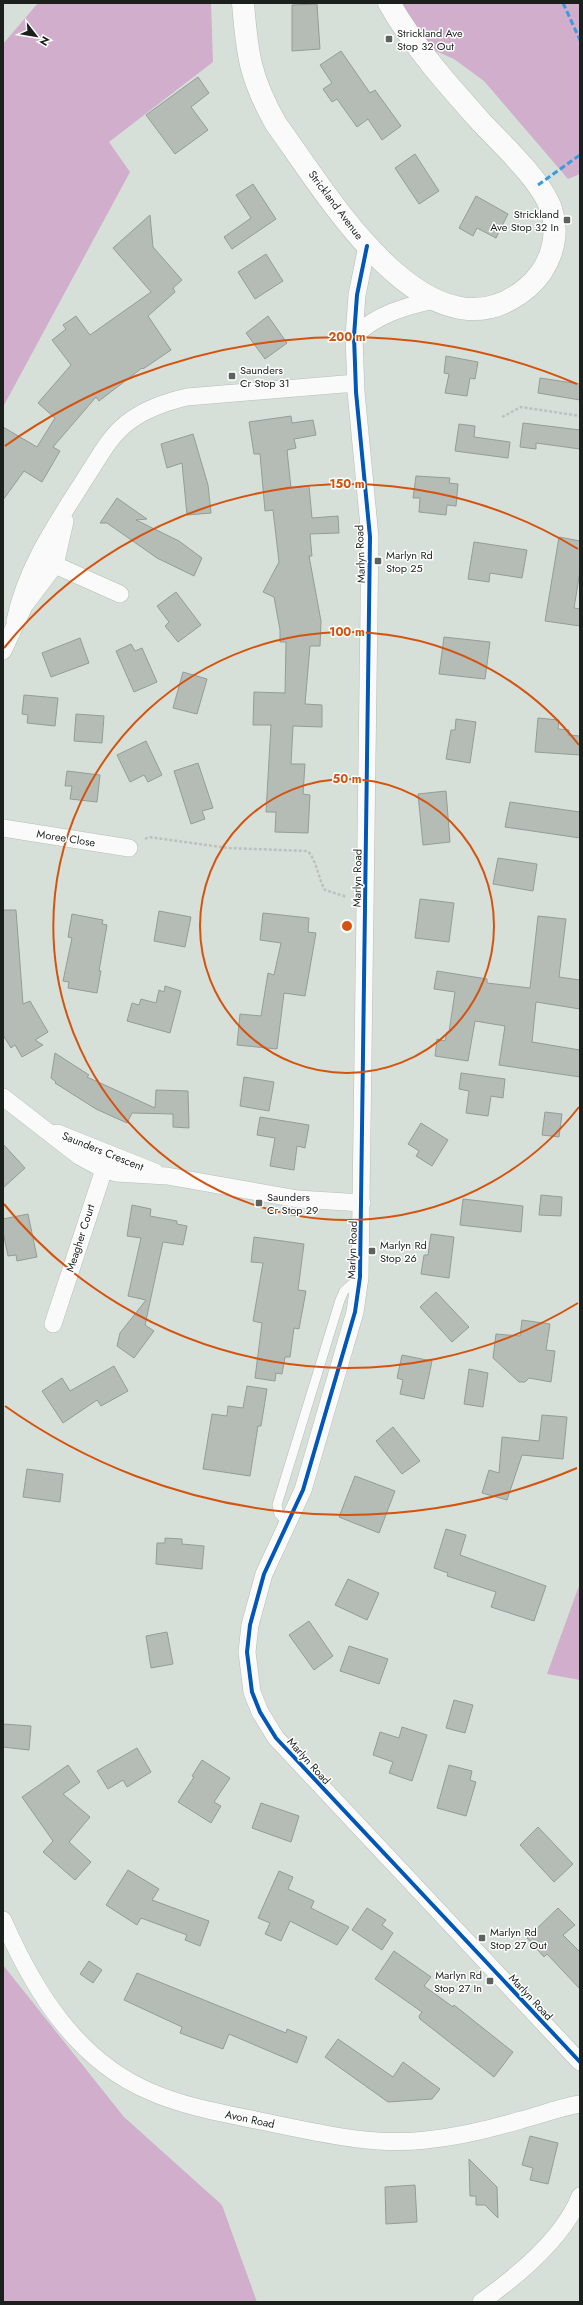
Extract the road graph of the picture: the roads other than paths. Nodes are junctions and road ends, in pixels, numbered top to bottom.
1 (243, 3) edge
2 (388, 3) edge
3 (368, 246) junction
4 (434, 300) junction
5 (354, 336) junction
6 (356, 383) junction
7 (82, 483) junction
8 (38, 558) junction
9 (55, 565) junction
10 (120, 594) dead end
11 (16, 621) junction
12 (3, 651) edge
13 (3, 828) edge
14 (129, 848) road end
15 (3, 1097) edge
16 (106, 1161) junction
17 (362, 1203) junction
18 (52, 1324) dead end
19 (3, 1920) edge
20 (580, 2062) edge
21 (580, 2104) edge
22 (580, 2196) edge
23 (481, 2302) edge

1 - 3 street, Strickland Avenue
2 - 4 street, Strickland Avenue
3 - 4 street, Strickland Avenue
3 - 5 street, Marlyn Road
4 - 5 street
5 - 6 street, Marlyn Road
6 - 7 street
6 - 17 street, Marlyn Road
7 - 8 street
7 - 9 street
8 - 9 street
8 - 11 street
9 - 10 street
9 - 11 street
11 - 12 street
13 - 14 street, Moree Close
15 - 16 street, Saunders Crescent
16 - 17 street, Saunders Crescent
16 - 18 street, Meagher Court
17 - 20 street, Marlyn Road
19 - 21 street, Avon Road
22 - 23 street

